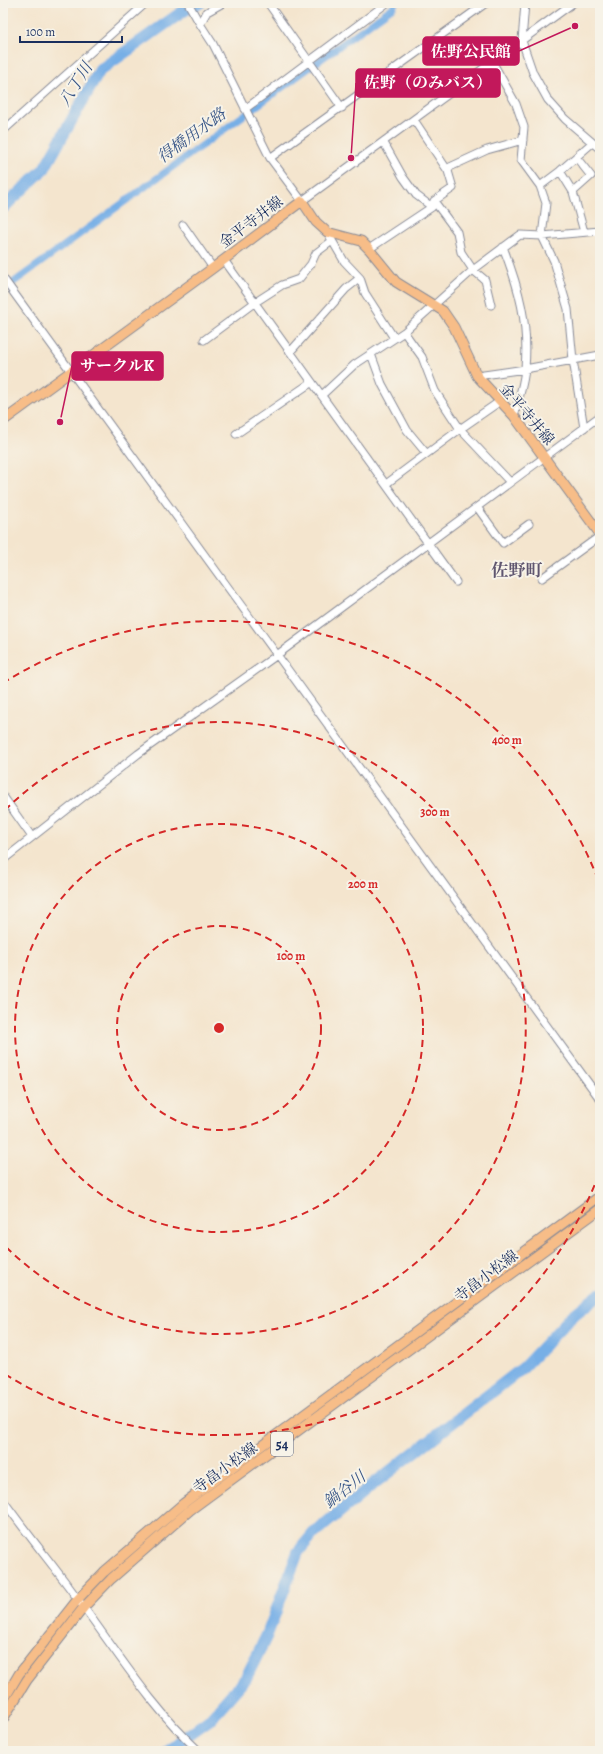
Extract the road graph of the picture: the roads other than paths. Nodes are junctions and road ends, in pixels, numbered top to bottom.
1 (146, 3) edge
2 (188, 3) edge
3 (222, 3) edge
4 (268, 3) edge
5 (387, 3) edge
6 (486, 3) edge
7 (525, 3) edge
8 (573, 3) edge
9 (200, 24) junction
10 (522, 41) junction
11 (493, 63) junction
12 (312, 64) junction
13 (342, 108) junction
14 (246, 112) junction
15 (414, 120) junction
16 (3, 131) edge
17 (523, 140) junction
18 (384, 143) junction
19 (592, 143) junction
20 (600, 149) edge
21 (270, 158) junction
22 (576, 158) junction
23 (448, 171) junction
24 (560, 171) junction
25 (540, 186) junction
26 (572, 192) junction
27 (302, 201) junction
28 (433, 204) junction
29 (183, 225) dead end
30 (600, 231) edge
31 (327, 232) junction
32 (584, 232) junction
33 (542, 236) junction
34 (332, 241) junction
35 (504, 247) junction
36 (369, 249) junction
37 (224, 260) junction
38 (214, 268) junction
39 (473, 270) junction
40 (3, 278) edge
41 (360, 278) junction
42 (254, 303) junction
43 (432, 305) junction
44 (490, 305) dead end
45 (404, 332) junction
46 (394, 338) junction
47 (204, 340) dead end
48 (290, 352) junction
49 (371, 354) junction
50 (600, 355) edge
51 (573, 360) junction
52 (526, 369) junction
53 (72, 372) junction
54 (477, 376) junction
55 (312, 382) junction
56 (322, 395) junction
57 (499, 402) junction
58 (514, 416) junction
59 (600, 416) edge
60 (3, 421) edge
61 (584, 428) junction
62 (460, 429) junction
63 (236, 434) dead end
64 (426, 454) junction
65 (545, 457) junction
66 (510, 482) junction
67 (386, 484) junction
68 (477, 507) junction
69 (528, 524) dead end
70 (600, 535) edge
71 (428, 543) junction
72 (542, 578) dead end
73 (456, 582) dead end
74 (277, 655) junction
75 (3, 796) edge
76 (32, 837) junction
77 (3, 860) edge
78 (600, 1098) edge
79 (600, 1196) edge
80 (600, 1209) edge
81 (4, 1501) edge
82 (78, 1599) junction
83 (84, 1607) junction
84 (3, 1701) edge
85 (3, 1719) edge
86 (199, 1751) edge

1 - 16 street
2 - 9 street
3 - 9 street
4 - 12 street
5 - 12 street
6 - 13 street
7 - 10 street
8 - 10 street
9 - 14 street
10 - 11 street
10 - 19 street
11 - 15 street
11 - 17 street
12 - 13 street
12 - 14 street
13 - 21 street
14 - 21 street
15 - 18 street
15 - 23 street
17 - 23 street
17 - 25 street
18 - 27 street
18 - 28 street
19 - 20 street
19 - 22 street
21 - 27 street
22 - 24 street
22 - 26 street
23 - 28 street
24 - 25 street
24 - 26 street
25 - 33 street
26 - 32 street
27 - 31 main road, 金平寺井線
27 - 37 main road, 金平寺井線
28 - 36 street
28 - 39 street
29 - 38 street
30 - 32 street
31 - 34 street
31 - 36 main road, 金平寺井線
32 - 33 street
33 - 35 street
33 - 51 street
34 - 41 street
34 - 42 street
35 - 39 street
35 - 52 street
36 - 43 main road, 金平寺井線
37 - 38 main road, 金平寺井線
37 - 42 street
38 - 53 main road, 金平寺井線
39 - 43 street
39 - 44 street
40 - 53 street
41 - 46 street
41 - 48 street
42 - 47 street
42 - 48 street
43 - 45 street
43 - 54 main road, 金平寺井線
45 - 46 street
45 - 62 street
46 - 49 street
48 - 55 street
49 - 56 street
49 - 64 street
50 - 51 street
51 - 52 street
51 - 61 street
52 - 54 street
52 - 58 street
53 - 60 main road, 金平寺井線
53 - 74 street
54 - 57 main road, 金平寺井線
55 - 56 street
55 - 63 street
56 - 67 street
57 - 58 main road, 金平寺井線
57 - 62 street
58 - 65 main road, 金平寺井線
59 - 61 street
61 - 65 street
62 - 64 street
62 - 66 street
64 - 67 street
65 - 66 street
65 - 70 main road, 金平寺井線
66 - 68 street
67 - 71 street
68 - 69 street
68 - 71 street
70 - 72 street
71 - 73 street
71 - 74 street
74 - 76 street
74 - 78 street
75 - 76 street
76 - 77 street
79 - 82 main road, 寺畠小松線 / 54
80 - 83 main road, 寺畠小松線 / 54
81 - 82 street
82 - 83 street
82 - 84 main road, 寺畠小松線 / 54
83 - 85 main road, 寺畠小松線 / 54
83 - 86 street

